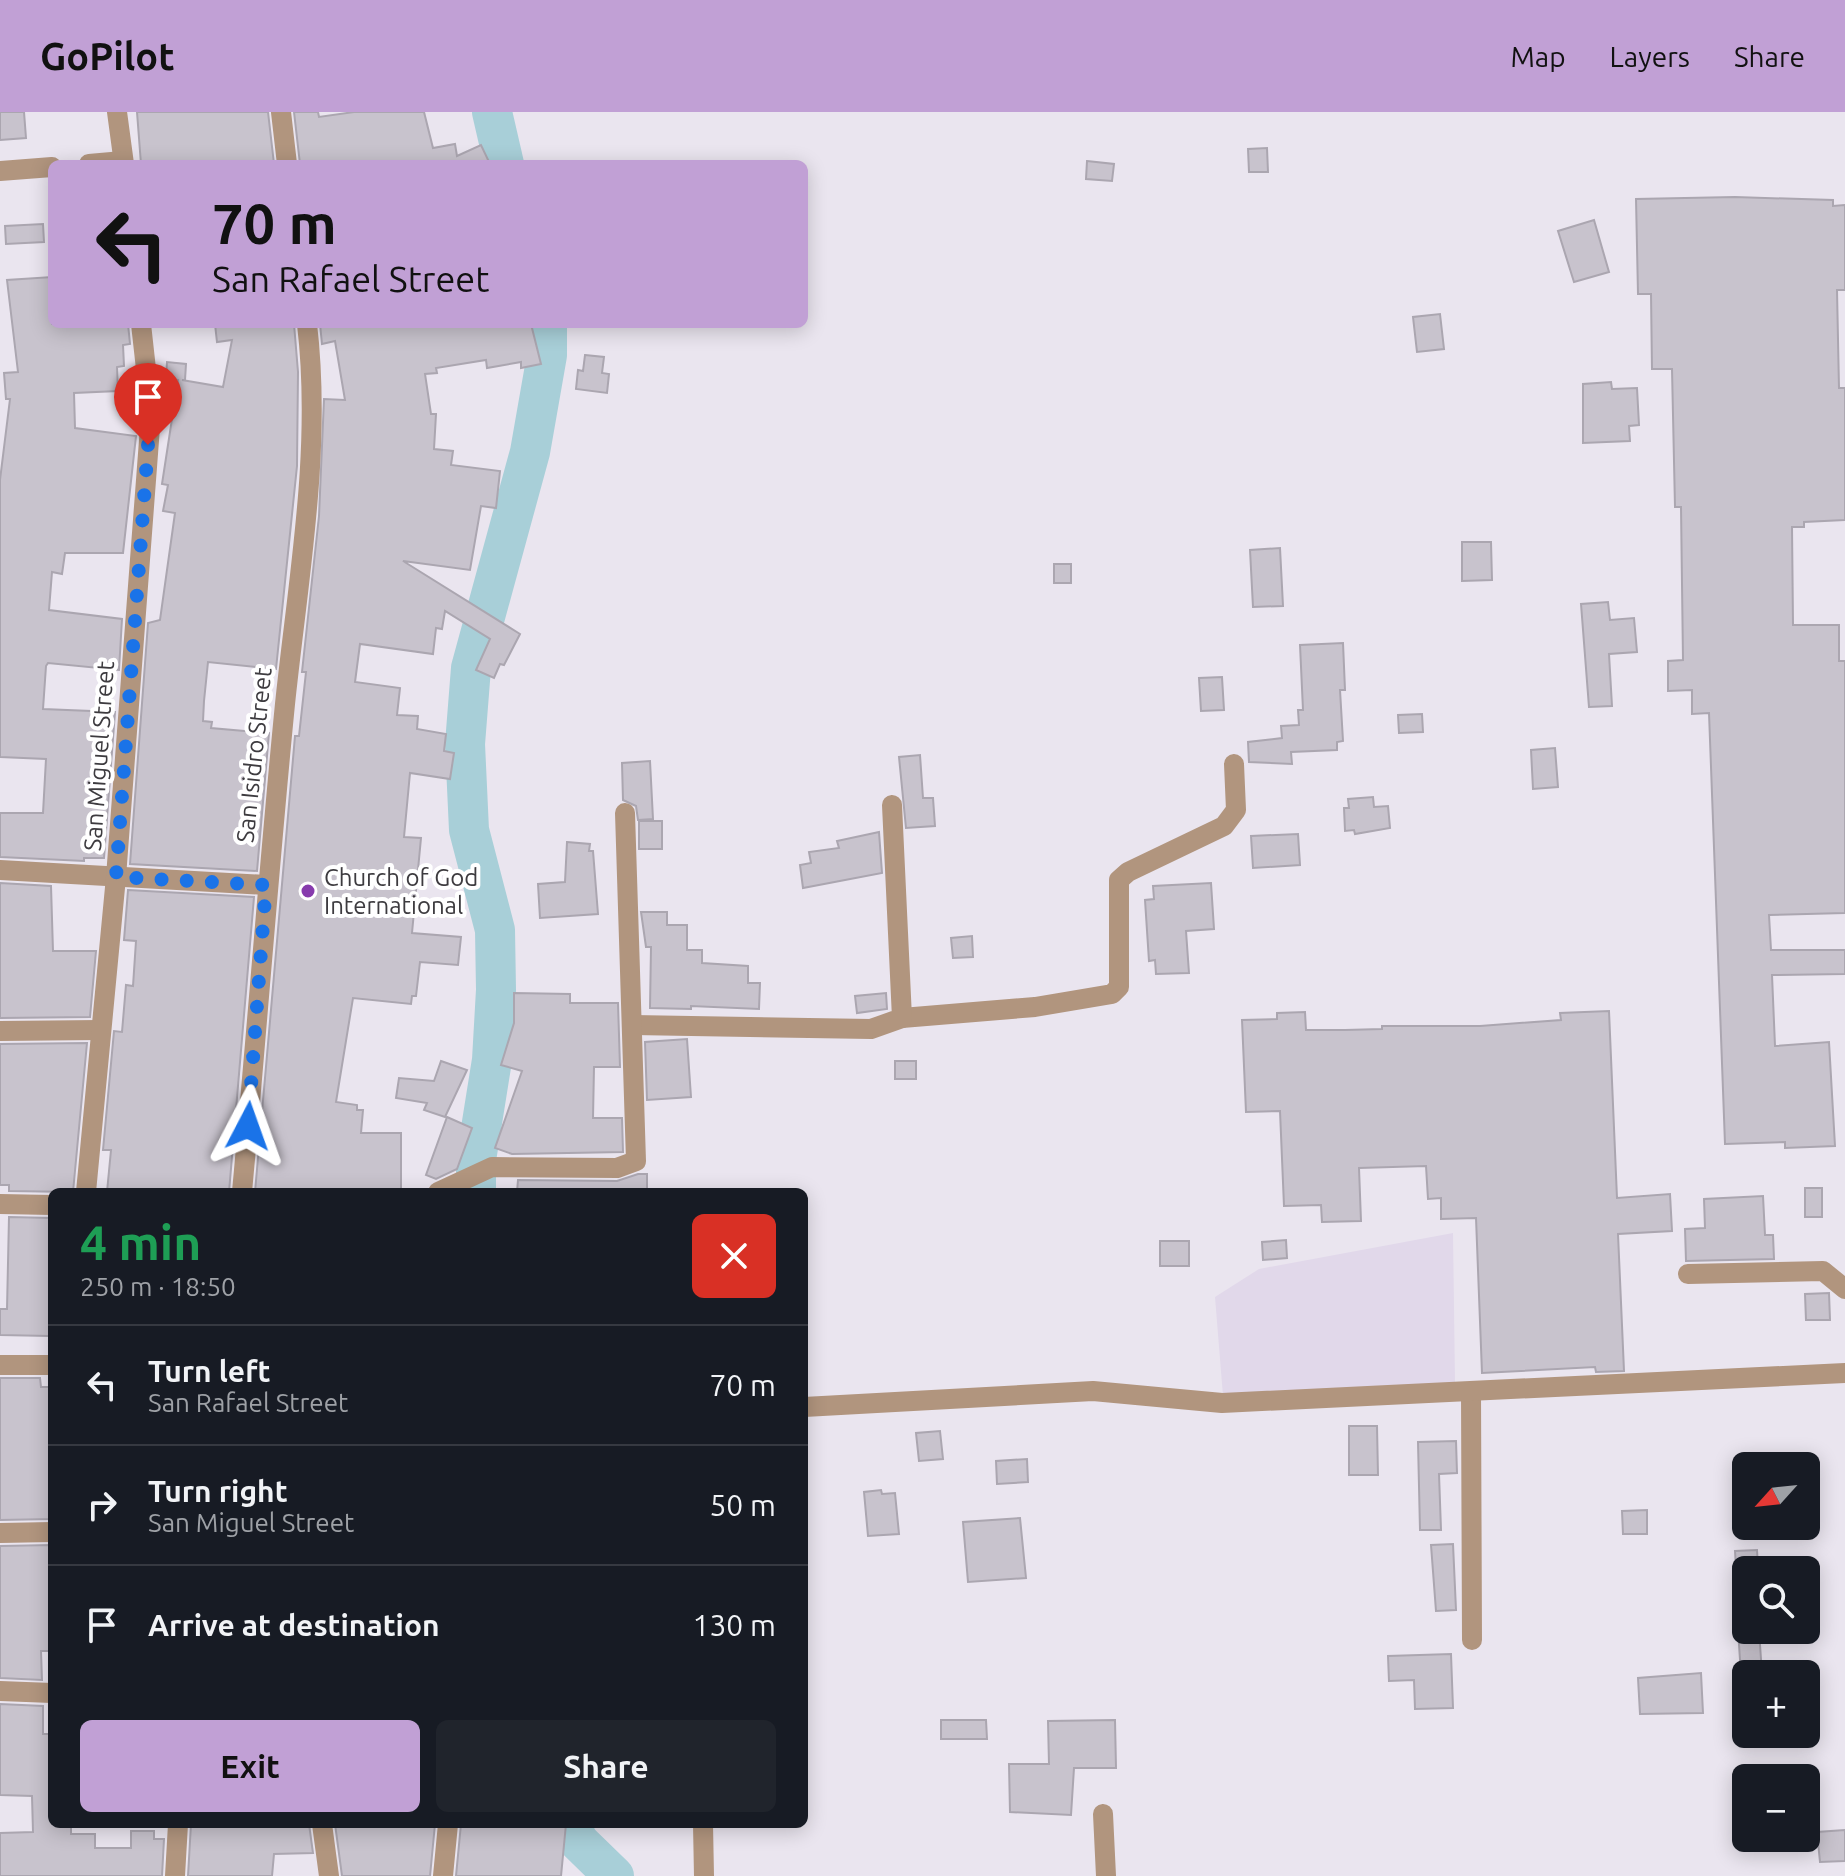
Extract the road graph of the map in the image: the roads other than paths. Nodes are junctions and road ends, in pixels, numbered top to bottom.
1 (117, 112) edge
2 (281, 112) edge
3 (124, 160) edge
4 (287, 160) edge
5 (48, 167) edge
6 (0, 171) edge
7 (141, 328) edge
8 (307, 328) edge
9 (1234, 764) dead end
10 (892, 805) dead end
11 (625, 813) dead end
12 (0, 870) edge
13 (116, 877) junction
14 (266, 885) junction
15 (902, 1018) junction
16 (633, 1025) junction
17 (100, 1030) junction
18 (0, 1031) edge
19 (86, 1188) edge
20 (242, 1188) edge
21 (447, 1188) edge
22 (0, 1204) edge
23 (48, 1205) edge
24 (1688, 1274) dead end
25 (1845, 1289) edge
26 (0, 1365) edge
27 (48, 1365) edge
28 (1845, 1373) edge
29 (1471, 1392) junction
30 (808, 1407) edge
31 (48, 1532) edge
32 (0, 1533) edge
33 (1472, 1640) dead end
34 (0, 1691) edge
35 (48, 1693) edge
36 (1103, 1814) dead end
37 (178, 1828) edge
38 (323, 1828) edge
39 (448, 1828) edge
40 (703, 1828) edge
41 (175, 1876) edge
42 (329, 1876) edge
43 (443, 1876) edge
44 (704, 1876) edge
45 (1106, 1876) edge

1 - 3 street
2 - 4 street
5 - 6 street
7 - 13 street, San Miguel Street
8 - 14 street, San Isidro Street
9 - 15 street
10 - 15 street
11 - 16 street
12 - 13 street
13 - 14 street
13 - 17 street, San Miguel Street
14 - 20 street, San Isidro Street
15 - 16 street
16 - 21 street
17 - 18 street
17 - 19 street, San Miguel Street
22 - 23 street
24 - 25 street
26 - 27 street
28 - 29 street
29 - 30 street
29 - 33 street
31 - 32 street
34 - 35 street
36 - 45 street
37 - 41 street
38 - 42 street
39 - 43 street
40 - 44 street

